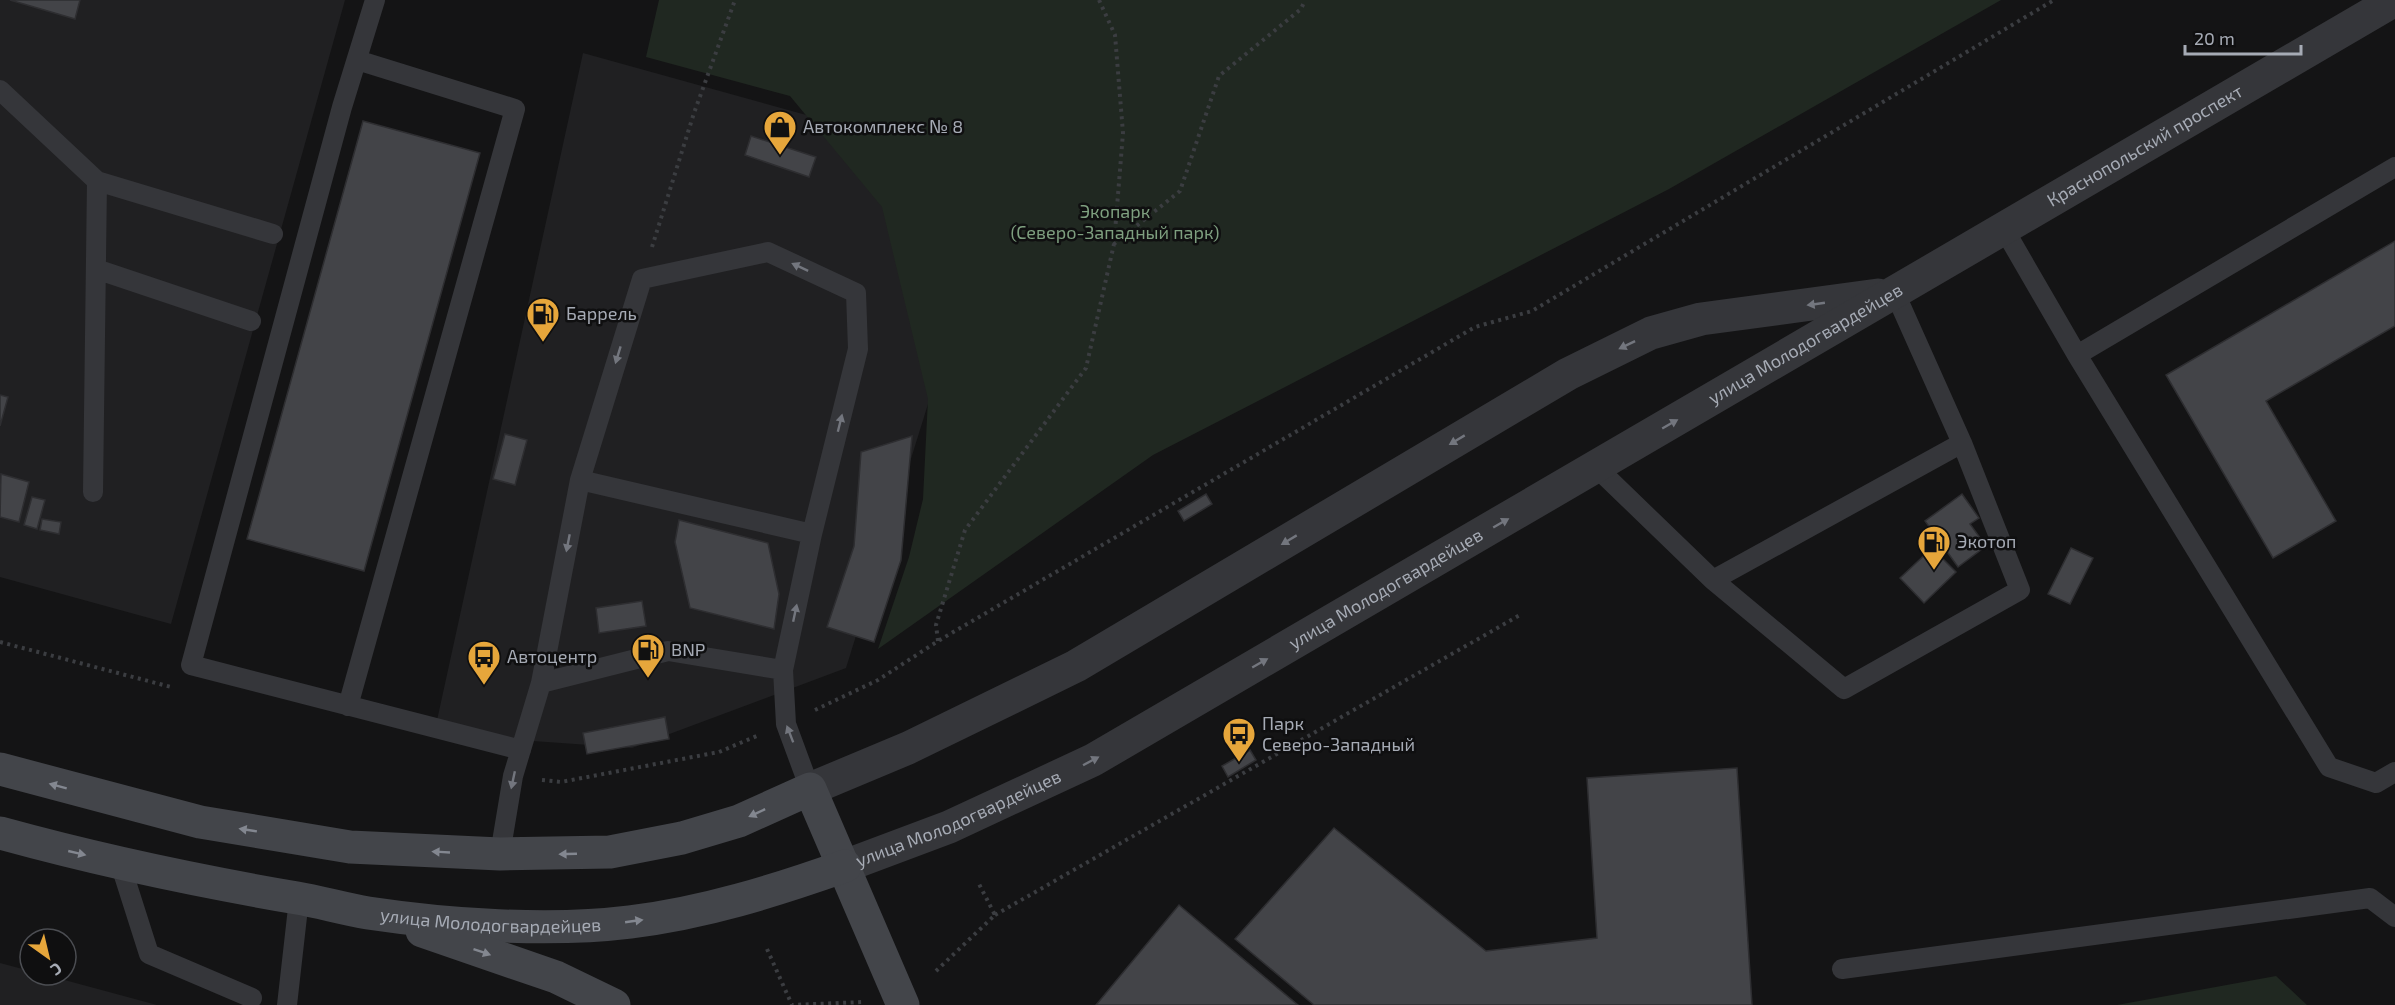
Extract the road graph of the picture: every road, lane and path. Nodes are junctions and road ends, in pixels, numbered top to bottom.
1 (375, 0) edge
2 (735, 0) edge
3 (1099, 0) edge
4 (1305, 0) edge
5 (2054, 0) edge
6 (2395, 0) edge
7 (357, 60) junction
8 (0, 90) edge
9 (2395, 167) edge
10 (97, 182) junction
11 (2004, 229) junction
12 (273, 234) dead end
13 (1114, 244) junction
14 (96, 269) junction
15 (642, 279) junction
16 (1895, 293) junction
17 (251, 321) dead end
18 (1475, 327) dead end
19 (2077, 355) junction
20 (1962, 443) junction
21 (1596, 467) junction
22 (580, 480) junction
23 (93, 492) dead end
24 (812, 534) junction
25 (1713, 580) junction
26 (1521, 615) dead end
27 (939, 641) dead end
28 (783, 670) junction
29 (541, 683) junction
30 (348, 706) junction
31 (521, 750) junction
32 (0, 769) edge
33 (2395, 772) edge
34 (810, 789) junction
35 (0, 832) edge
36 (500, 854) junction
37 (120, 863) junction
38 (844, 866) junction
39 (978, 882) dead end
40 (299, 899) junction
41 (367, 912) junction
42 (995, 915) junction
43 (2395, 917) edge
44 (767, 949) dead end
45 (1842, 969) dead end
46 (936, 971) dead end
47 (251, 1002) edge
48 (870, 1002) dead end
49 (274, 1005) edge
50 (287, 1005) edge
51 (614, 1005) edge
52 (791, 1005) edge
53 (903, 1005) edge

1 - 7 lane
2 - 15 path
3 - 13 path
4 - 13 path
5 - 18 path
6 - 11 street, Краснопольский проспект
7 - 30 lane
7 - 30 lane
8 - 10 lane
9 - 19 lane
10 - 12 lane
10 - 14 lane
11 - 16 street, Краснопольский проспект
11 - 19 lane
13 - 27 path
14 - 17 lane
14 - 23 lane
15 -> 22 lane
24 -> 15 lane
16 - 20 lane
21 -> 16 street, улица Молодогвардейцев
16 -> 34 street, улица Молодогвардейцев
19 - 33 lane
20 - 25 lane
20 - 25 lane
21 - 25 lane
38 -> 21 street, улица Молодогвардейцев
22 - 24 lane
22 -> 29 lane
28 -> 24 lane
26 - 42 path
28 - 29 lane
34 -> 28 lane
29 - 31 lane
30 - 31 lane
31 -> 36 lane
36 -> 32 main road, улица Молодогвардейцев
34 -> 36 main road, улица Молодогвардейцев
34 - 38 main road
35 -> 37 main road, улица Молодогвардейцев
37 - 40 main road, улица Молодогвардейцев
37 - 47 lane
41 -> 38 main road, улица Молодогвардейцев
38 - 53 main road
39 - 42 path
40 - 41 main road, улица Молодогвардейцев
40 - 50 lane
41 -> 51 main road
42 - 46 path
43 - 45 lane
44 - 52 path
47 - 49 lane
48 - 52 path

